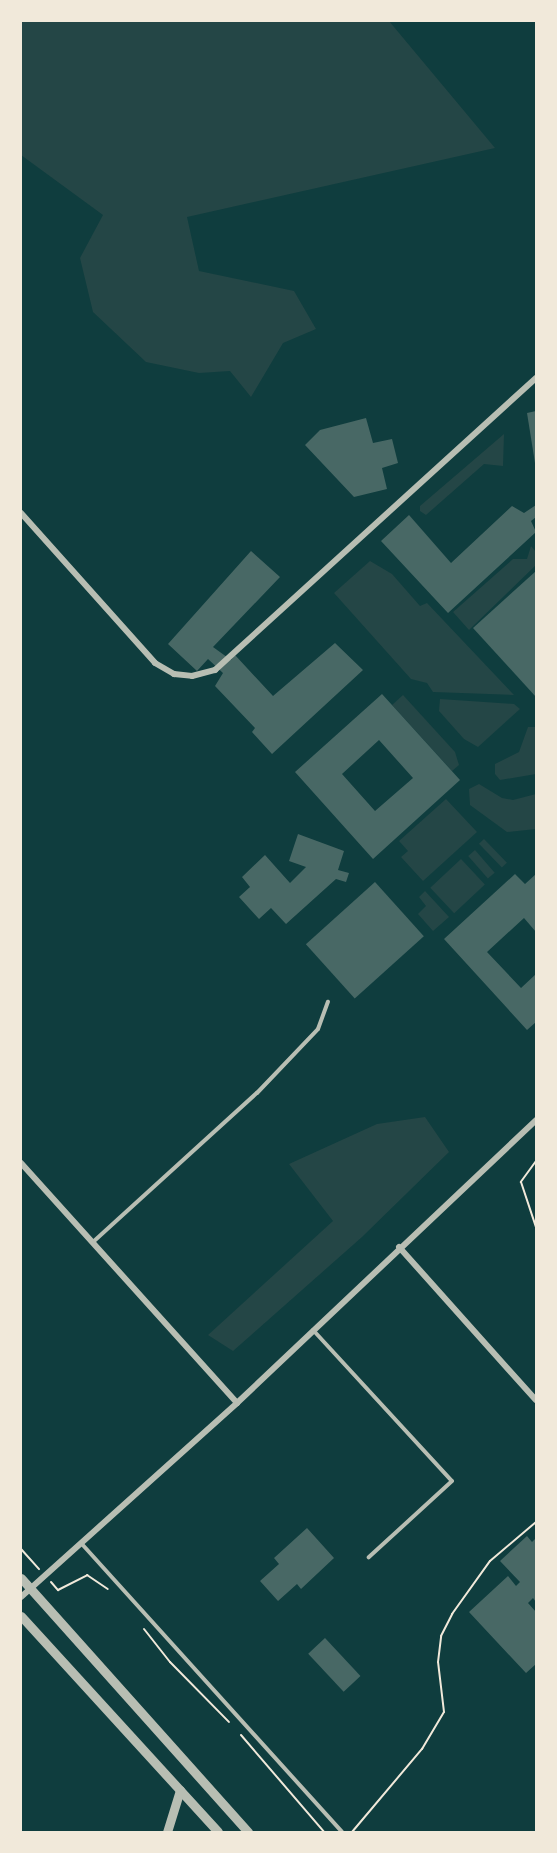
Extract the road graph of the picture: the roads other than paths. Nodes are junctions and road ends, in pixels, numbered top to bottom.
1 (536, 378) edge
2 (21, 513) edge
3 (328, 1002) dead end
4 (536, 1120) edge
5 (21, 1163) edge
6 (92, 1242) junction
7 (399, 1247) junction
8 (313, 1330) junction
9 (536, 1400) edge
10 (237, 1403) junction
11 (81, 1543) junction
12 (369, 1557) dead end
13 (21, 1578) edge
14 (31, 1589) junction
15 (21, 1598) edge
16 (21, 1616) edge
17 (180, 1790) junction
18 (167, 1832) edge
19 (218, 1832) edge
20 (248, 1832) edge
21 (342, 1832) edge

1 - 2 street
3 - 6 lane
4 - 7 street
5 - 6 street
6 - 10 street
7 - 8 street
7 - 9 street
8 - 10 street
8 - 12 lane
10 - 11 street
11 - 14 street
11 - 21 lane
13 - 14 street
14 - 15 street
14 - 20 street
16 - 17 street
17 - 18 street
17 - 19 street

